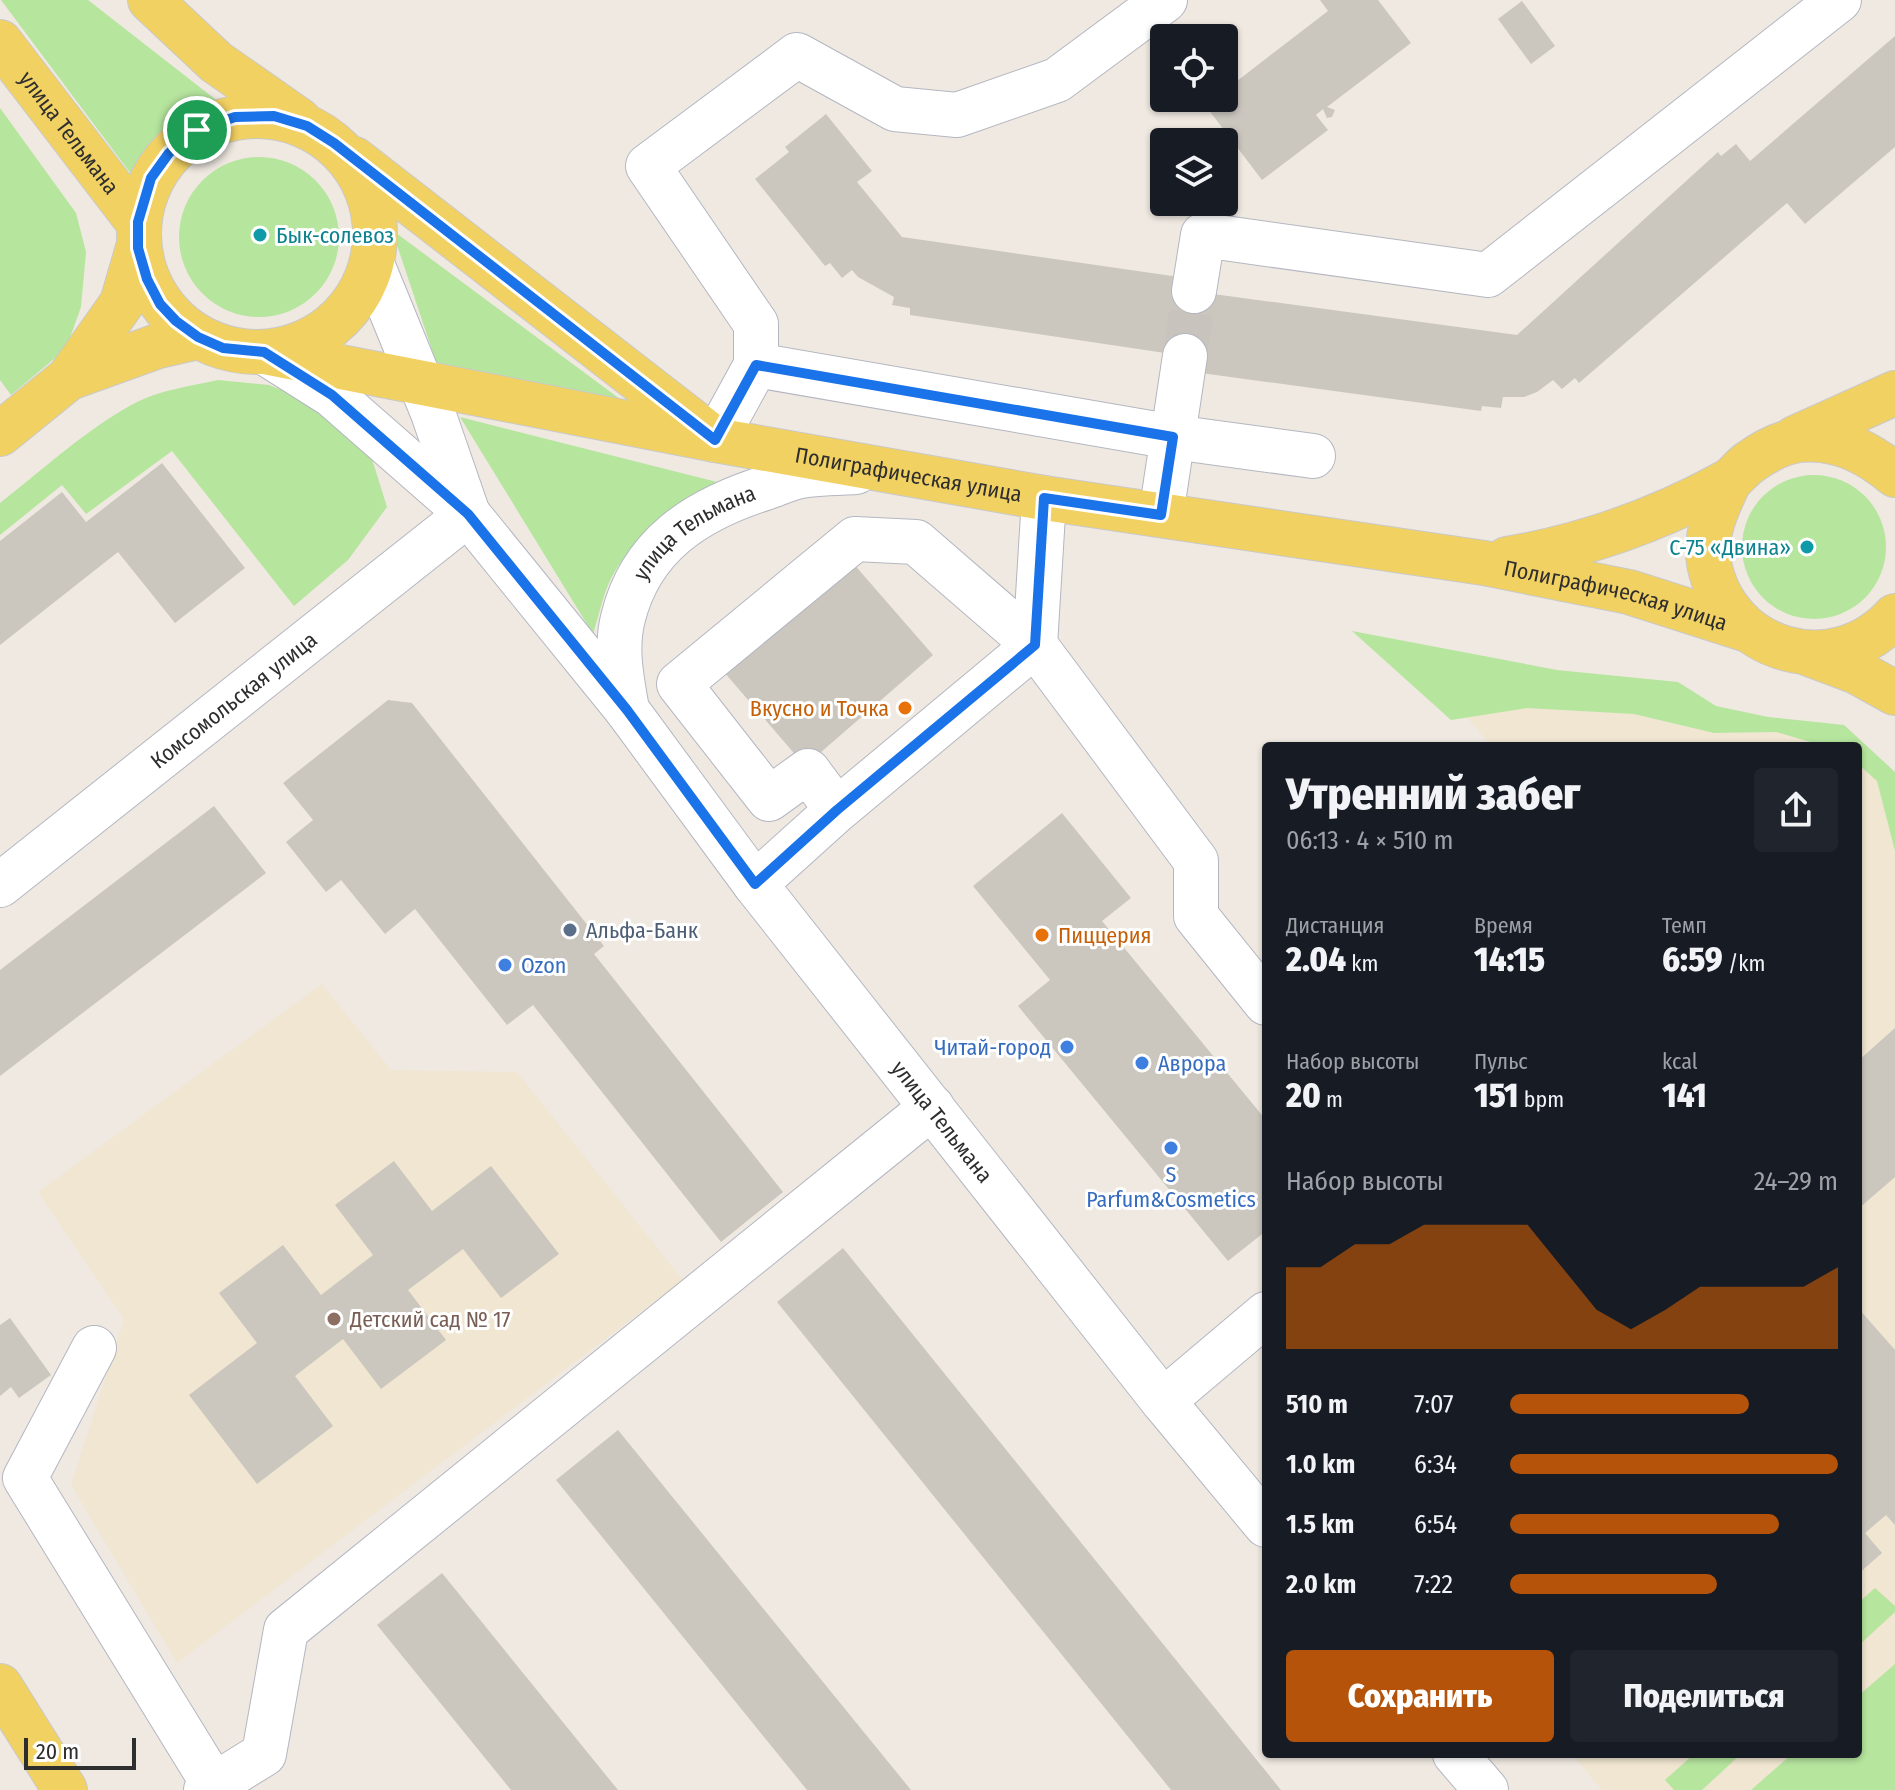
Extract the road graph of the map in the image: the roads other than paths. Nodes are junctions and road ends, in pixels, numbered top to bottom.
1 (150, 0) edge
2 (1165, 0) edge
3 (1839, 0) edge
4 (0, 42) edge
5 (321, 134) junction
6 (138, 235) junction
7 (372, 264) junction
8 (1194, 291) tunnel mouth
9 (198, 337) junction
10 (264, 352) junction
11 (1185, 356) tunnel mouth
12 (756, 365) junction
13 (69, 378) junction
14 (421, 383) junction
15 (1895, 393) edge
16 (0, 434) edge
17 (1173, 437) junction
18 (715, 440) junction
19 (1783, 444) junction
20 (1313, 456) dead end
21 (890, 469) junction
22 (1895, 475) edge
23 (1730, 480) junction
24 (1044, 498) junction
25 (468, 514) junction
26 (1161, 515) junction
27 (1484, 563) junction
28 (1895, 616) edge
29 (1748, 630) junction
30 (1035, 645) junction
31 (1809, 654) junction
32 (1895, 693) edge
33 (627, 710) junction
34 (837, 810) junction
35 (755, 884) junction
36 (0, 885) edge
37 (1262, 998) edge
38 (932, 1107) junction
39 (1262, 1317) edge
40 (94, 1348) dead end
41 (1163, 1401) junction
42 (1262, 1520) edge
43 (0, 1686) edge
44 (1458, 1758) edge
45 (210, 1787) edge
46 (65, 1790) edge
47 (1486, 1790) edge

1 - 5 main road, улица Тельмана
2 - 12 street
3 - 8 street
4 - 6 main road, улица Тельмана
5 - 6 main road, улица Тельмана
5 - 7 main road, улица Тельмана
5 - 18 main road, Полиграфическая улица
6 - 9 main road, улица Тельмана
6 - 13 main road
7 - 10 main road, улица Тельмана
7 - 14 street, улица Тельмана
9 - 10 main road, улица Тельмана
9 - 13 main road
10 - 14 main road, Полиграфическая улица
10 - 25 street, улица Тельмана
11 - 17 street
12 - 17 street
12 - 18 street
13 - 16 main road
14 - 18 main road, Полиграфическая улица
14 - 25 street, улица Тельмана
15 - 19 main road, Полиграфическая улица
17 - 20 street
17 - 26 street
18 - 21 main road, Полиграфическая улица
19 - 22 main road, Полиграфическая улица
19 - 23 main road, Полиграфическая улица
21 - 24 main road, Полиграфическая улица
21 - 33 street, улица Тельмана
23 - 27 main road, Полиграфическая улица
23 - 29 main road, Полиграфическая улица
24 - 26 main road, Полиграфическая улица
24 - 30 street
25 - 33 street, улица Тельмана
25 - 36 street, Комсомольская улица
26 - 27 main road, Полиграфическая улица
27 - 29 main road, Полиграфическая улица
28 - 31 main road, Полиграфическая улица
29 - 31 main road, Полиграфическая улица
30 - 34 street
30 - 34 street
30 - 37 street
31 - 32 main road
33 - 35 street, улица Тельмана
34 - 35 street
35 - 38 street, улица Тельмана
38 - 41 street, улица Тельмана
38 - 45 street
39 - 41 street
40 - 45 street
41 - 42 street, улица Тельмана
43 - 46 main road
44 - 47 street

